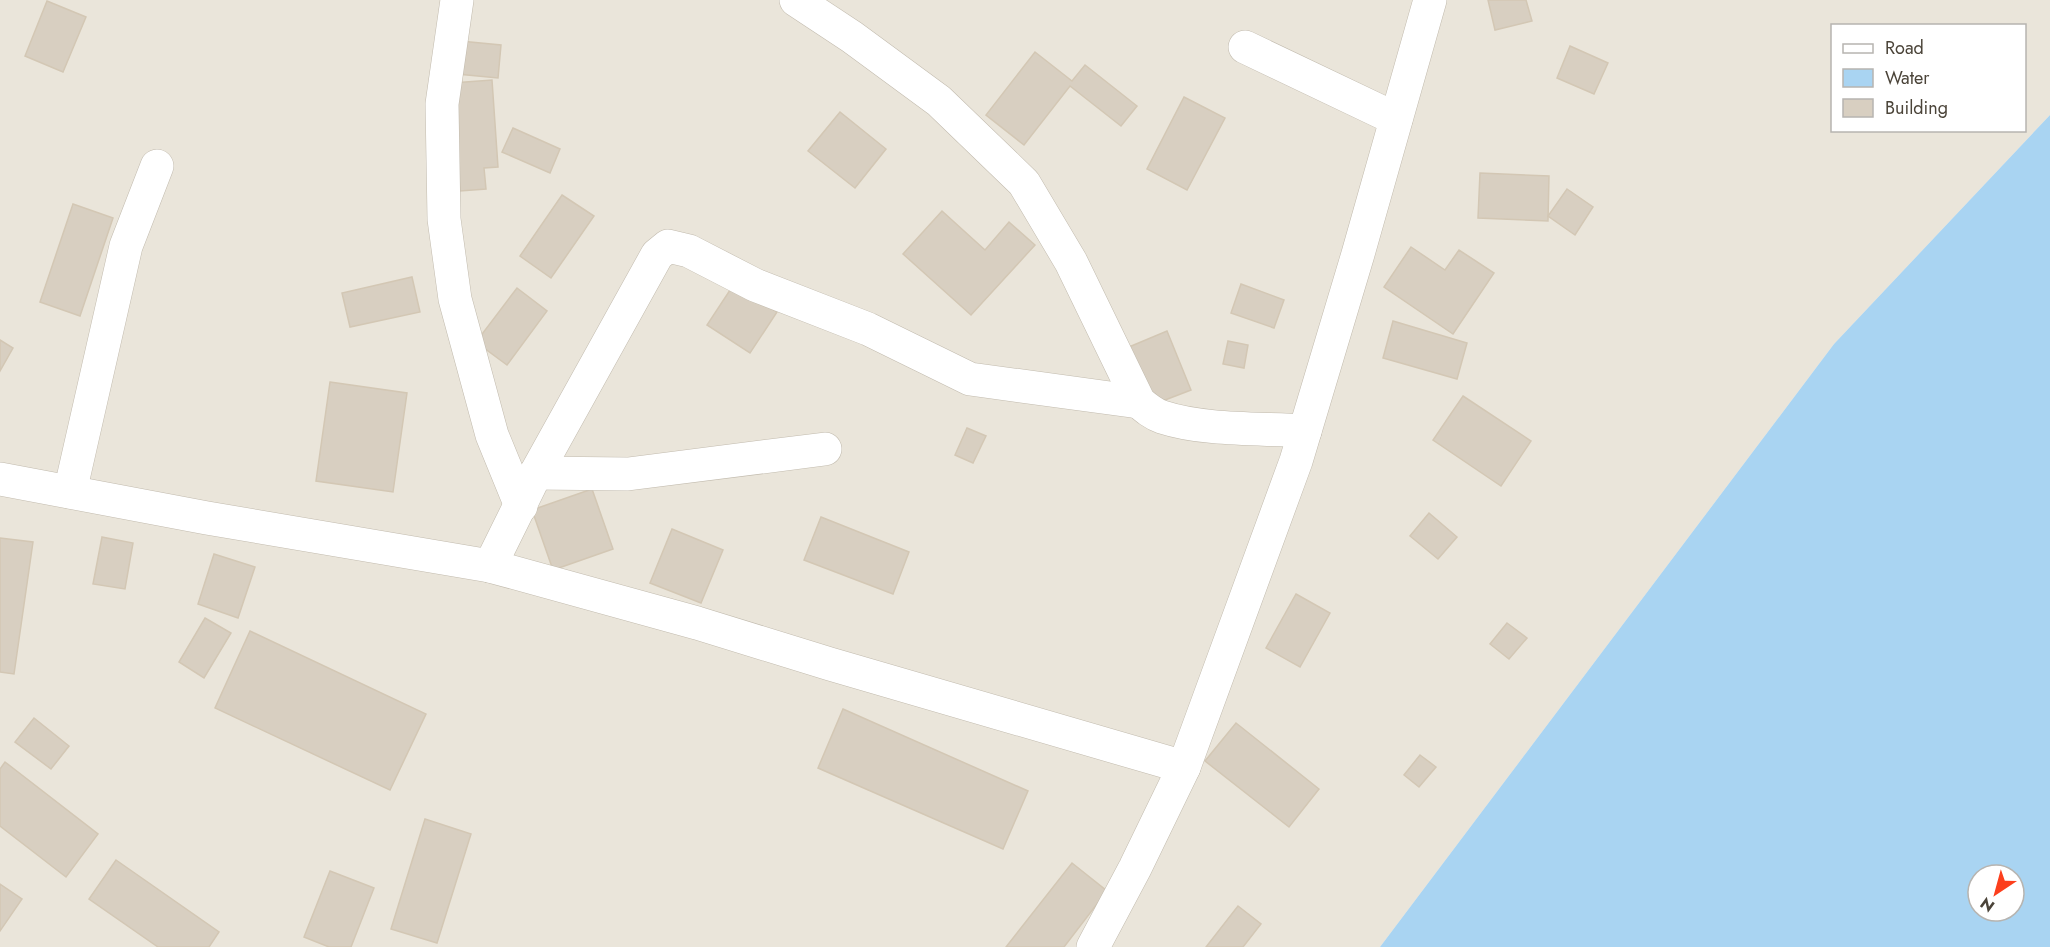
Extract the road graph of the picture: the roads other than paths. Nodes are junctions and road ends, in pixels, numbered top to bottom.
1 (457, 0) edge
2 (796, 0) edge
3 (1430, 0) edge
4 (1245, 47) dead end
5 (1396, 119) junction
6 (157, 165) dead end
7 (1138, 402) junction
8 (1305, 431) junction
9 (825, 449) dead end
10 (536, 472) junction
11 (0, 479) edge
12 (70, 492) junction
13 (521, 506) junction
14 (490, 566) junction
15 (1184, 767) junction
16 (1093, 947) edge

1 - 13 street
2 - 7 street
3 - 5 street
4 - 5 street
5 - 8 street
6 - 12 street
7 - 8 street
7 - 10 street
8 - 15 street
9 - 10 street
10 - 13 street
11 - 12 street
12 - 14 street
13 - 14 street
14 - 15 street
15 - 16 street

